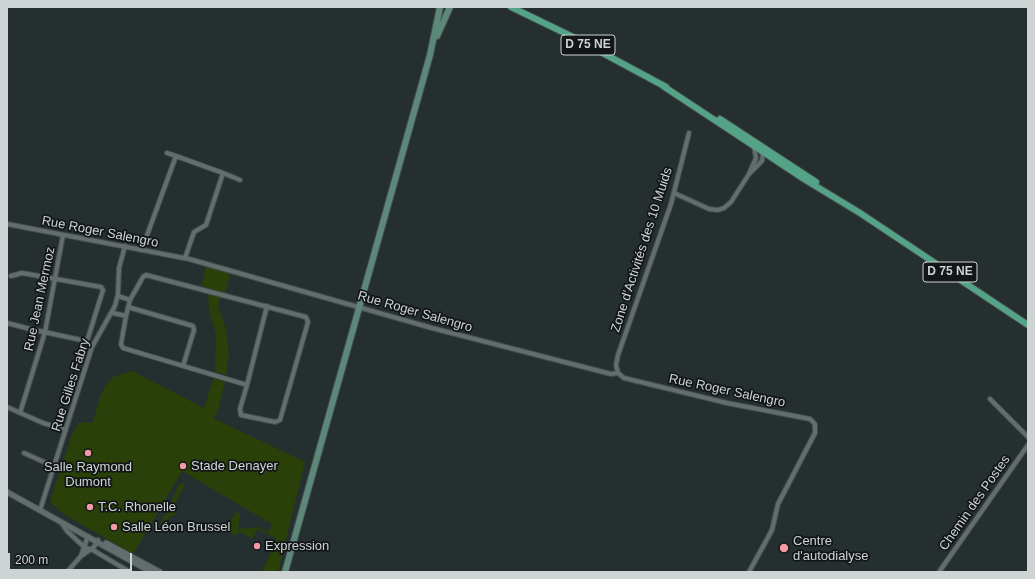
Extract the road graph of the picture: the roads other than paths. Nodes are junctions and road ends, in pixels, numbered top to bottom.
1 (440, 7) edge
2 (450, 7) edge
3 (511, 7) edge
4 (430, 55) junction
5 (663, 86) junction
6 (689, 133) dead end
7 (752, 145) junction
8 (760, 145) junction
9 (770, 152) junction
10 (167, 153) dead end
11 (763, 153) junction
12 (176, 156) junction
13 (755, 160) junction
14 (761, 163) junction
15 (780, 163) junction
16 (223, 173) junction
17 (749, 174) junction
18 (240, 180) dead end
19 (674, 193) junction
20 (843, 201) junction
21 (7, 224) edge
22 (63, 235) junction
23 (125, 246) junction
24 (142, 249) junction
25 (185, 258) junction
26 (11, 276) dead end
27 (55, 279) junction
28 (118, 296) junction
29 (130, 300) junction
30 (267, 306) junction
31 (359, 306) junction
32 (128, 307) junction
33 (112, 313) junction
34 (126, 316) junction
35 (7, 323) edge
36 (1028, 325) edge
37 (45, 332) junction
38 (183, 366) junction
39 (618, 373) junction
40 (247, 385) junction
41 (990, 399) dead end
42 (7, 407) edge
43 (20, 413) junction
44 (66, 430) junction
45 (1028, 437) edge
46 (1028, 445) edge
47 (24, 453) dead end
48 (55, 467) junction
49 (7, 492) edge
50 (40, 510) junction
51 (61, 521) junction
52 (88, 536) junction
53 (97, 541) junction
54 (84, 546) junction
55 (91, 549) junction
56 (81, 556) junction
57 (67, 572) edge
58 (130, 572) edge
59 (151, 572) edge
60 (160, 572) edge
61 (285, 572) edge
62 (749, 572) edge
63 (939, 572) edge

1 - 4 main road
2 - 4 main road
3 - 5 main road, D 75 NE
4 - 31 main road
5 - 7 main road, D 75 NE
5 - 8 main road, D 75 NE
6 - 19 street, Zone d'Activités des 10 Muids
7 - 11 main road, D 75 NE
7 - 13 street
8 - 9 main road, D 75 NE
8 - 11 street
9 - 11 street
9 - 20 main road, D 75 NE
10 - 12 street
11 - 13 street
11 - 14 street
11 - 15 main road, D 75 NE
12 - 16 street
12 - 24 street
13 - 17 street
14 - 15 street
14 - 17 street
15 - 20 main road, D 75 NE
16 - 18 street
16 - 25 street
17 - 19 street
19 - 39 street, Zone d'Activités des 10 Muids
20 - 36 main road, D 75 NE
21 - 22 street, Rue Roger Salengro
22 - 23 street, Rue Roger Salengro
22 - 27 street, Rue Jean Mermoz
23 - 24 street, Rue Roger Salengro
23 - 28 street, Rue Gilles Fabry
24 - 25 street, Rue Roger Salengro
25 - 31 street, Rue Roger Salengro
26 - 27 street
27 - 37 street, Rue Jean Mermoz
27 - 37 street
28 - 29 street
28 - 33 street, Rue Gilles Fabry
29 - 30 street
29 - 32 street
30 - 40 street
30 - 40 street
31 - 39 street, Rue Roger Salengro
31 - 61 main road
32 - 34 street
32 - 38 street
33 - 34 street
33 - 44 street, Rue Gilles Fabry
34 - 38 street
35 - 37 street
37 - 43 street, Rue Jean Mermoz
38 - 40 street
39 - 62 street, Rue Roger Salengro
41 - 45 street
42 - 43 street
43 - 44 street
44 - 48 street, Rue Gilles Fabry
46 - 63 street, Chemin des Postes
47 - 48 street
48 - 50 street, Rue Gilles Fabry
49 - 50 street
50 - 51 street
51 - 52 street
51 - 54 street
52 - 53 street
52 - 54 street
53 - 55 street
53 - 59 street
53 - 60 street
54 - 55 street
54 - 56 street
55 - 56 street
55 - 58 street
56 - 57 street

